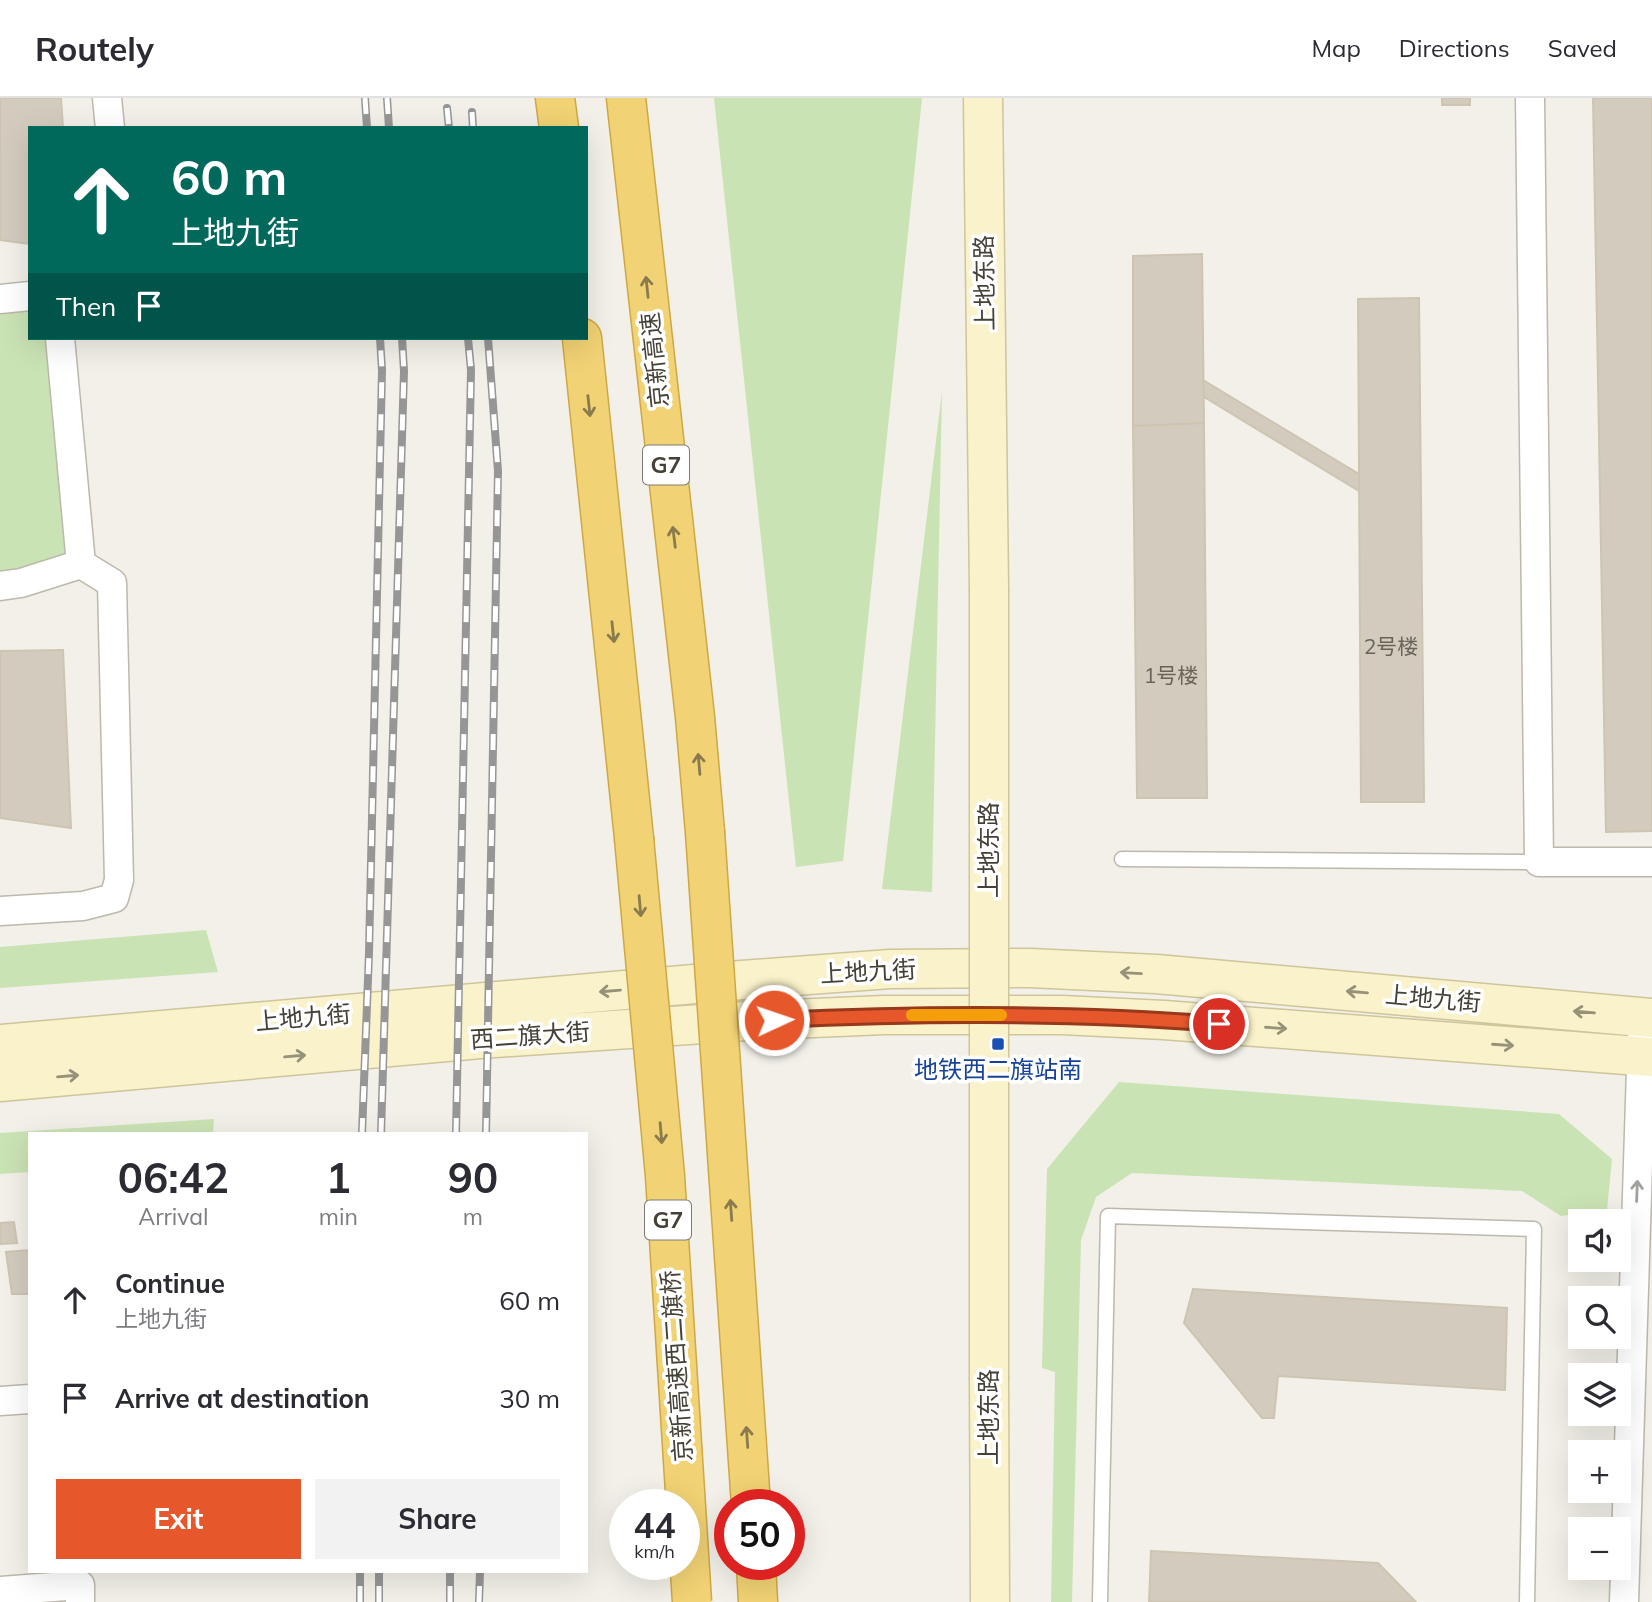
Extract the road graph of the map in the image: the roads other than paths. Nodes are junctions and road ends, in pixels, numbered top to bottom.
1 (107, 98) edge
2 (555, 98) edge
3 (626, 98) edge
4 (983, 98) edge
5 (1530, 98) edge
6 (110, 126) edge
7 (559, 126) edge
8 (28, 296) edge
9 (0, 299) edge
10 (60, 340) edge
11 (582, 340) edge
12 (81, 564) junction
13 (0, 586) edge
14 (1122, 859) dead end
15 (1539, 862) junction
16 (1652, 862) edge
17 (0, 911) edge
18 (1062, 1014) joint
19 (1647, 1018) edge
20 (0, 1044) edge
21 (1646, 1056) edge
22 (0, 1082) edge
23 (28, 1399) edge
24 (0, 1401) edge
25 (750, 1489) edge
26 (756, 1580) edge
27 (0, 1591) edge
28 (80, 1602) edge
29 (692, 1602) edge
30 (758, 1602) edge
31 (990, 1602) edge
32 (1100, 1602) edge
33 (1527, 1602) edge
34 (1624, 1602) edge

1 - 6 street
2 - 7 highway
25 -> 3 highway, 京新高速 / G7, bridge
4 - 31 main road, 上地东路, bridge
5 - 15 street
8 - 9 street
10 - 12 street
11 -> 29 highway, 京新高速西二旗桥 / G7, bridge
12 - 13 street
12 - 17 street
14 - 15 lane
15 - 16 street
18 -> 21 main road, 上地九街
22 -> 18 main road, 西二旗大街
19 -> 20 main road, 上地九街
19 - 21 street
34 -> 21 street
23 - 24 street
26 - 30 highway
27 - 28 street
32 - 33 lane

